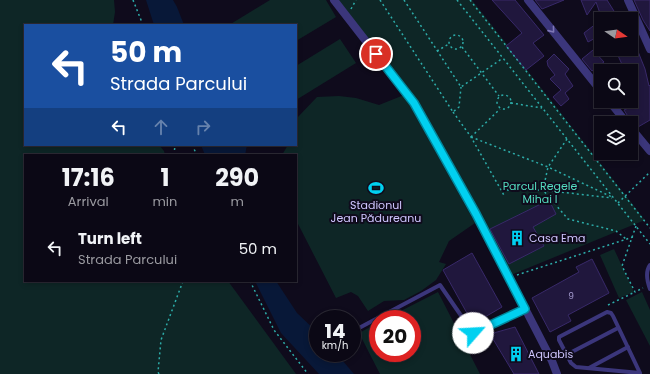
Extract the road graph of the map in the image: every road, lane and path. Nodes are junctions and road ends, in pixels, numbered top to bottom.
1 (133, 0) edge
2 (334, 0) edge
3 (380, 0) edge
4 (404, 0) edge
5 (457, 0) edge
6 (470, 0) edge
7 (528, 0) edge
8 (628, 0) edge
9 (143, 24) edge
10 (449, 44) junction
11 (462, 47) junction
12 (650, 50) edge
13 (437, 51) junction
14 (503, 58) junction
15 (481, 73) junction
16 (594, 82) edge
17 (461, 87) junction
18 (499, 96) junction
19 (511, 102) junction
20 (543, 108) junction
21 (615, 108) edge
22 (500, 109) junction
23 (453, 112) junction
24 (621, 116) edge
25 (638, 136) edge
26 (471, 137) junction
27 (568, 139) junction
28 (650, 151) edge
29 (548, 167) junction
30 (650, 172) edge
31 (502, 190) junction
32 (543, 190) junction
33 (626, 196) junction
34 (505, 197) dead end
35 (614, 198) junction
36 (618, 203) junction
37 (636, 226) junction
38 (650, 228) edge
39 (633, 237) junction
40 (626, 239) junction
41 (650, 244) edge
42 (650, 265) edge
43 (509, 278) junction
44 (183, 282) edge
45 (250, 282) edge
46 (649, 287) edge
47 (635, 292) junction
48 (525, 309) junction
49 (607, 312) junction
50 (361, 327) edge
51 (618, 328) junction
52 (628, 347) junction
53 (566, 355) junction
54 (589, 368) junction
55 (159, 374) edge
56 (308, 374) edge
57 (556, 374) edge
58 (640, 374) edge

1 - 9 path
2 - 43 street
3 - 23 path
4 - 13 path
5 - 14 path
6 - 33 path
7 -> 16 street
8 - 12 street
10 - 11 path
10 - 11 path
10 - 13 path
11 - 15 path
13 - 17 path
14 - 15 path
14 - 20 path
15 - 17 path
15 - 18 path
17 - 23 path
18 - 19 path
18 - 22 path
19 - 20 path
19 - 22 path
20 - 27 path
21 - 24 street
22 - 26 path
23 - 26 path
25 - 28 street
26 - 29 path
26 - 31 path
27 - 29 path
27 - 35 path
29 - 32 path
29 - 35 path
30 - 33 path
31 - 32 path
31 - 34 path
32 - 35 path
32 - 40 path
33 - 36 path
33 - 38 path
35 - 36 path
36 - 37 path
37 - 39 path
37 - 41 path
39 - 40 path
39 - 47 path
40 - 43 path
42 - 46 lane
43 - 48 street
44 - 55 path
45 - 56 path
46 - 47 path
47 - 49 path
48 - 50 lane
48 - 57 street
49 - 51 lane
49 - 53 lane
51 - 52 lane
51 - 53 lane
52 - 54 lane
52 - 58 lane
53 - 54 lane
54 - 58 lane

